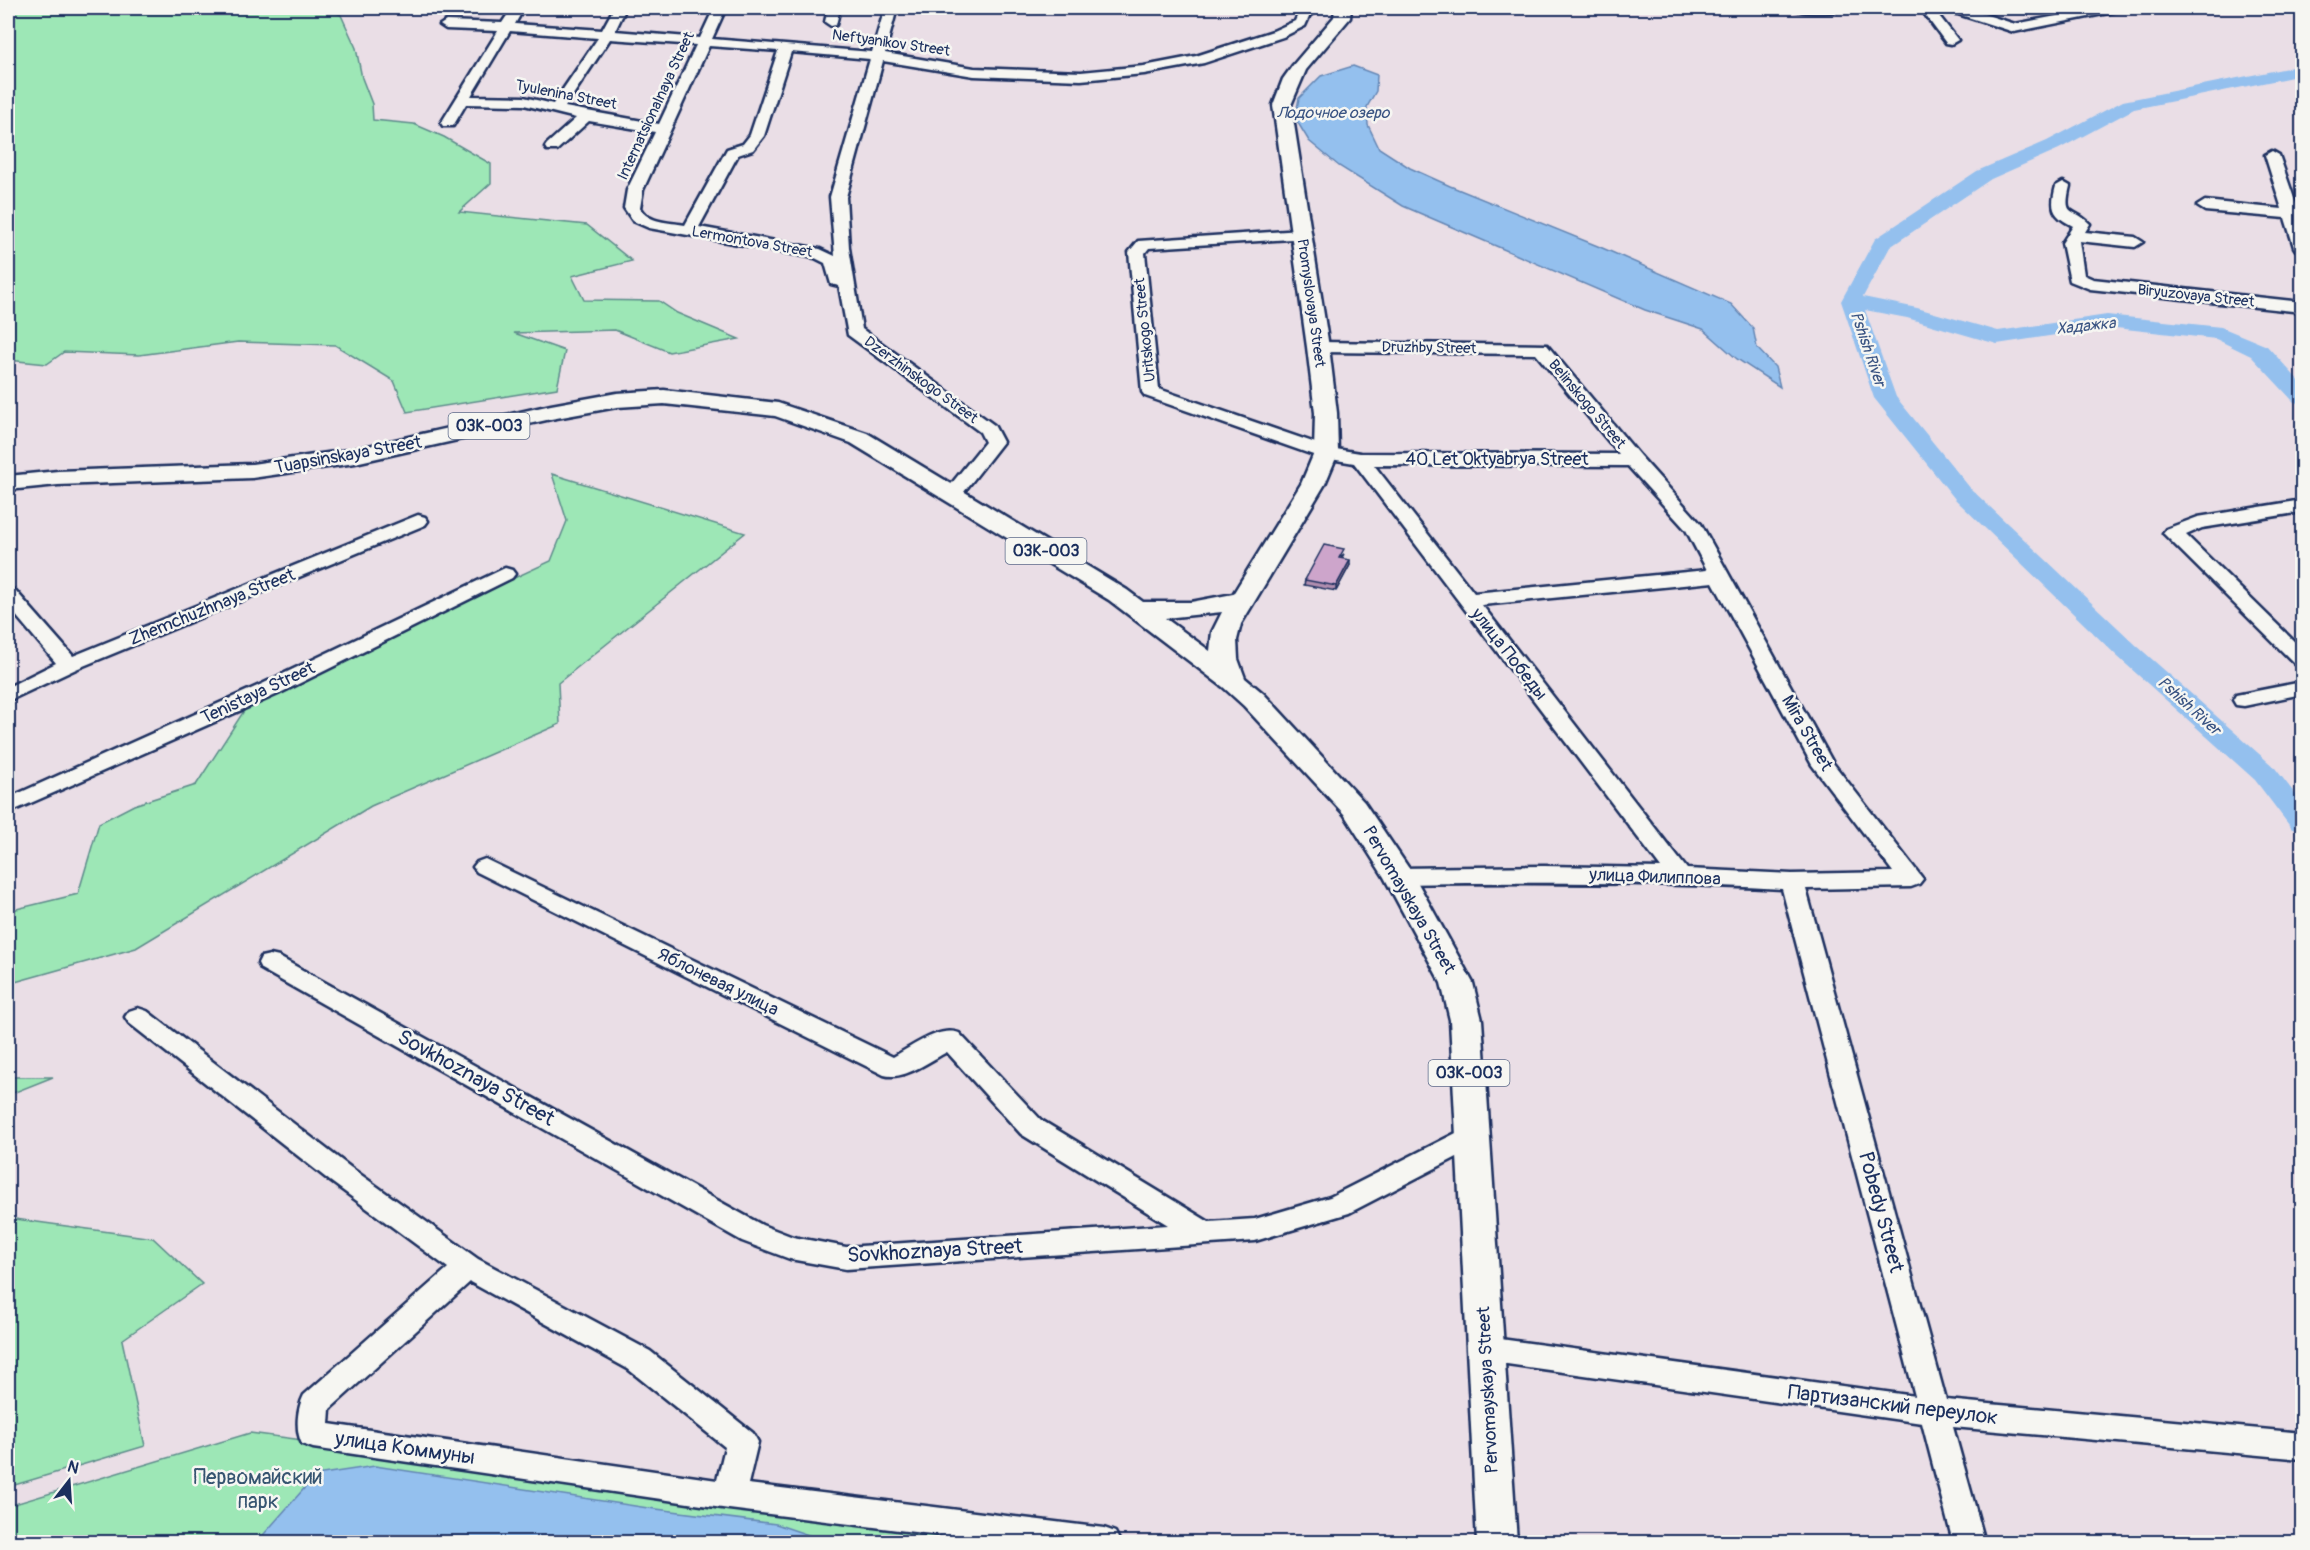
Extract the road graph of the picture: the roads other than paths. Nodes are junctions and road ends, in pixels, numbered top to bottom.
1 (518, 8) edge
2 (620, 8) edge
3 (720, 8) edge
4 (834, 8) edge
5 (891, 8) edge
6 (1317, 8) edge
7 (1343, 8) edge
8 (1798, 8) edge
9 (1839, 8) edge
10 (1926, 8) edge
11 (1937, 8) edge
12 (2114, 8) edge
13 (831, 22) dead end
14 (446, 25) dead end
15 (506, 27) junction
16 (607, 34) junction
17 (1951, 40) dead end
18 (704, 41) junction
19 (786, 48) junction
20 (878, 56) junction
21 (462, 100) junction
22 (556, 109) junction
23 (586, 116) junction
24 (448, 123) dead end
25 (664, 129) junction
26 (552, 147) dead end
27 (2272, 154) dead end
28 (2063, 186) dead end
29 (2205, 206) dead end
30 (2298, 215) edge
31 (638, 218) joint
32 (690, 230) junction
33 (1302, 235) junction
34 (2074, 236) junction
35 (2135, 242) dead end
36 (2302, 247) edge
37 (849, 284) junction
38 (2302, 307) edge
39 (1318, 347) junction
40 (1541, 349) joint
41 (1326, 453) junction
42 (1360, 459) junction
43 (1633, 460) junction
44 (8, 483) edge
45 (953, 494) junction
46 (2302, 506) edge
47 (418, 521) dead end
48 (505, 574) dead end
49 (1721, 575) junction
50 (8, 594) edge
51 (1244, 599) junction
52 (1467, 600) junction
53 (1137, 609) junction
54 (2302, 660) edge
55 (69, 665) junction
56 (1233, 681) junction
57 (2302, 688) edge
58 (8, 695) edge
59 (2244, 700) dead end
60 (8, 806) edge
61 (485, 867) dead end
62 (1399, 876) junction
63 (1680, 876) junction
64 (1911, 879) joint
65 (1792, 882) junction
66 (270, 963) dead end
67 (138, 1017) dead end
68 (1474, 1136) junction
69 (1204, 1233) junction
70 (468, 1267) junction
71 (1486, 1349) junction
72 (1935, 1412) junction
73 (2302, 1446) edge
74 (729, 1495) junction
75 (1104, 1542) edge
76 (1497, 1542) edge
77 (1969, 1542) edge

1 - 15 street
2 - 16 street
3 - 18 street, Internatsionalnaya Street
4 - 13 street
5 - 20 street, Dzerzhinskogo Street
6 - 20 street, Neftyanikov Street
7 - 33 main road, Promyslovaya Street
8 - 9 street
10 - 17 street
11 - 12 street
14 - 15 street, Neftyanikov Street
15 - 16 street, Neftyanikov Street
15 - 21 street
16 - 18 street, Neftyanikov Street
16 - 22 street
18 - 19 street, Neftyanikov Street
18 - 25 street, Internatsionalnaya Street
19 - 20 street, Neftyanikov Street
19 - 32 street
20 - 37 street, Dzerzhinskogo Street
21 - 22 street, Tyulenina Street
21 - 24 street
22 - 23 street, Tyulenina Street
23 - 25 street, Tyulenina Street
23 - 26 street
25 - 31 street, Internatsionalnaya Street
27 - 30 street
28 - 34 street
29 - 30 street
30 - 36 street
31 - 32 street, Lermontova Street
32 - 37 street, Lermontova Street
33 - 39 main road, Promyslovaya Street
33 - 41 street, Uritskogo Street
34 - 35 street
34 - 38 street, Biryuzovaya Street
37 - 45 street, Dzerzhinskogo Street
39 - 40 street, Druzhby Street
39 - 41 main road, Promyslovaya Street
40 - 43 street, Belinskogo Street
41 - 42 street
41 - 51 main road, Promyslovaya Street
42 - 43 street, 40 Let Oktyabrya Street
42 - 52 street, улица Победы
43 - 49 street, Mira Street
44 - 45 main road, Tuapsinskaya Street / 03К-003
45 - 53 main road, Pervomayskaya Street / 03К-003
46 - 54 street
47 - 55 street, Zhemchuzhnaya Street
48 - 60 street, Tenistaya Street
49 - 52 street
49 - 64 street, Mira Street
50 - 55 street
51 - 53 main road
51 - 56 main road, Promyslovaya Street
52 - 63 street, улица Победы
53 - 56 main road, Pervomayskaya Street / 03К-003
55 - 58 street, Zhemchuzhnaya Street
56 - 62 main road, Pervomayskaya Street / 03К-003
57 - 59 street
61 - 69 street, Яблоневая улица
62 - 63 street, улица Филиппова
62 - 68 main road, Pervomayskaya Street / 03К-003
63 - 65 street, улица Филиппова
64 - 65 street, улица Филиппова
65 - 72 street, Pobedy Street
66 - 69 street, Sovkhoznaya Street
67 - 70 street
68 - 69 street, Sovkhoznaya Street
68 - 71 main road, Pervomayskaya Street / 03К-003
70 - 74 street
70 - 74 street, улица Коммуны
71 - 72 street, Партизанский переулок
71 - 76 main road, Pervomayskaya Street / 03К-003
72 - 73 street, Партизанский переулок
72 - 77 street, Pobedy Street
74 - 75 street, улица Коммуны

